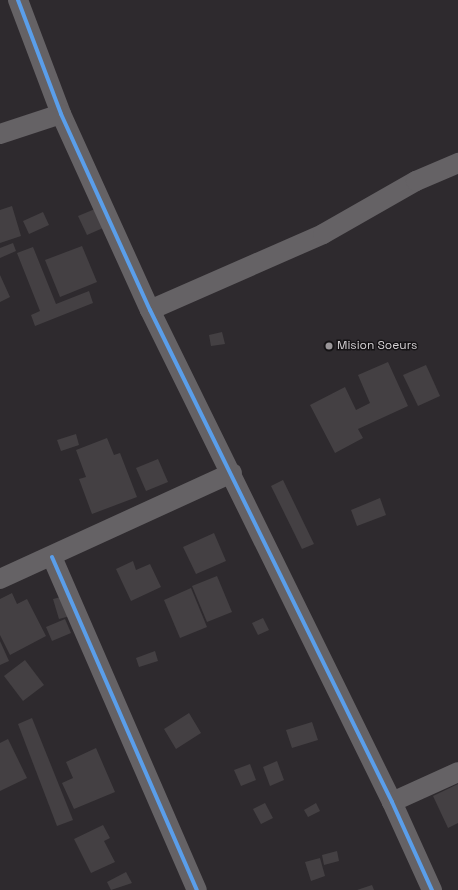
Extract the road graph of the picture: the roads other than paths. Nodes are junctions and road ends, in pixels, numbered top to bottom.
1 (18, 0) edge
2 (61, 114) junction
3 (0, 134) edge
4 (458, 163) edge
5 (150, 310) junction
6 (232, 473) junction
7 (52, 556) junction
8 (0, 579) edge
9 (458, 772) edge
10 (392, 802) junction
11 (197, 890) edge
12 (432, 890) edge

1 - 2 street
2 - 3 street
2 - 5 street
4 - 5 street
5 - 6 street
6 - 7 street
6 - 10 street
7 - 8 street
7 - 11 street
9 - 10 street
10 - 12 street

